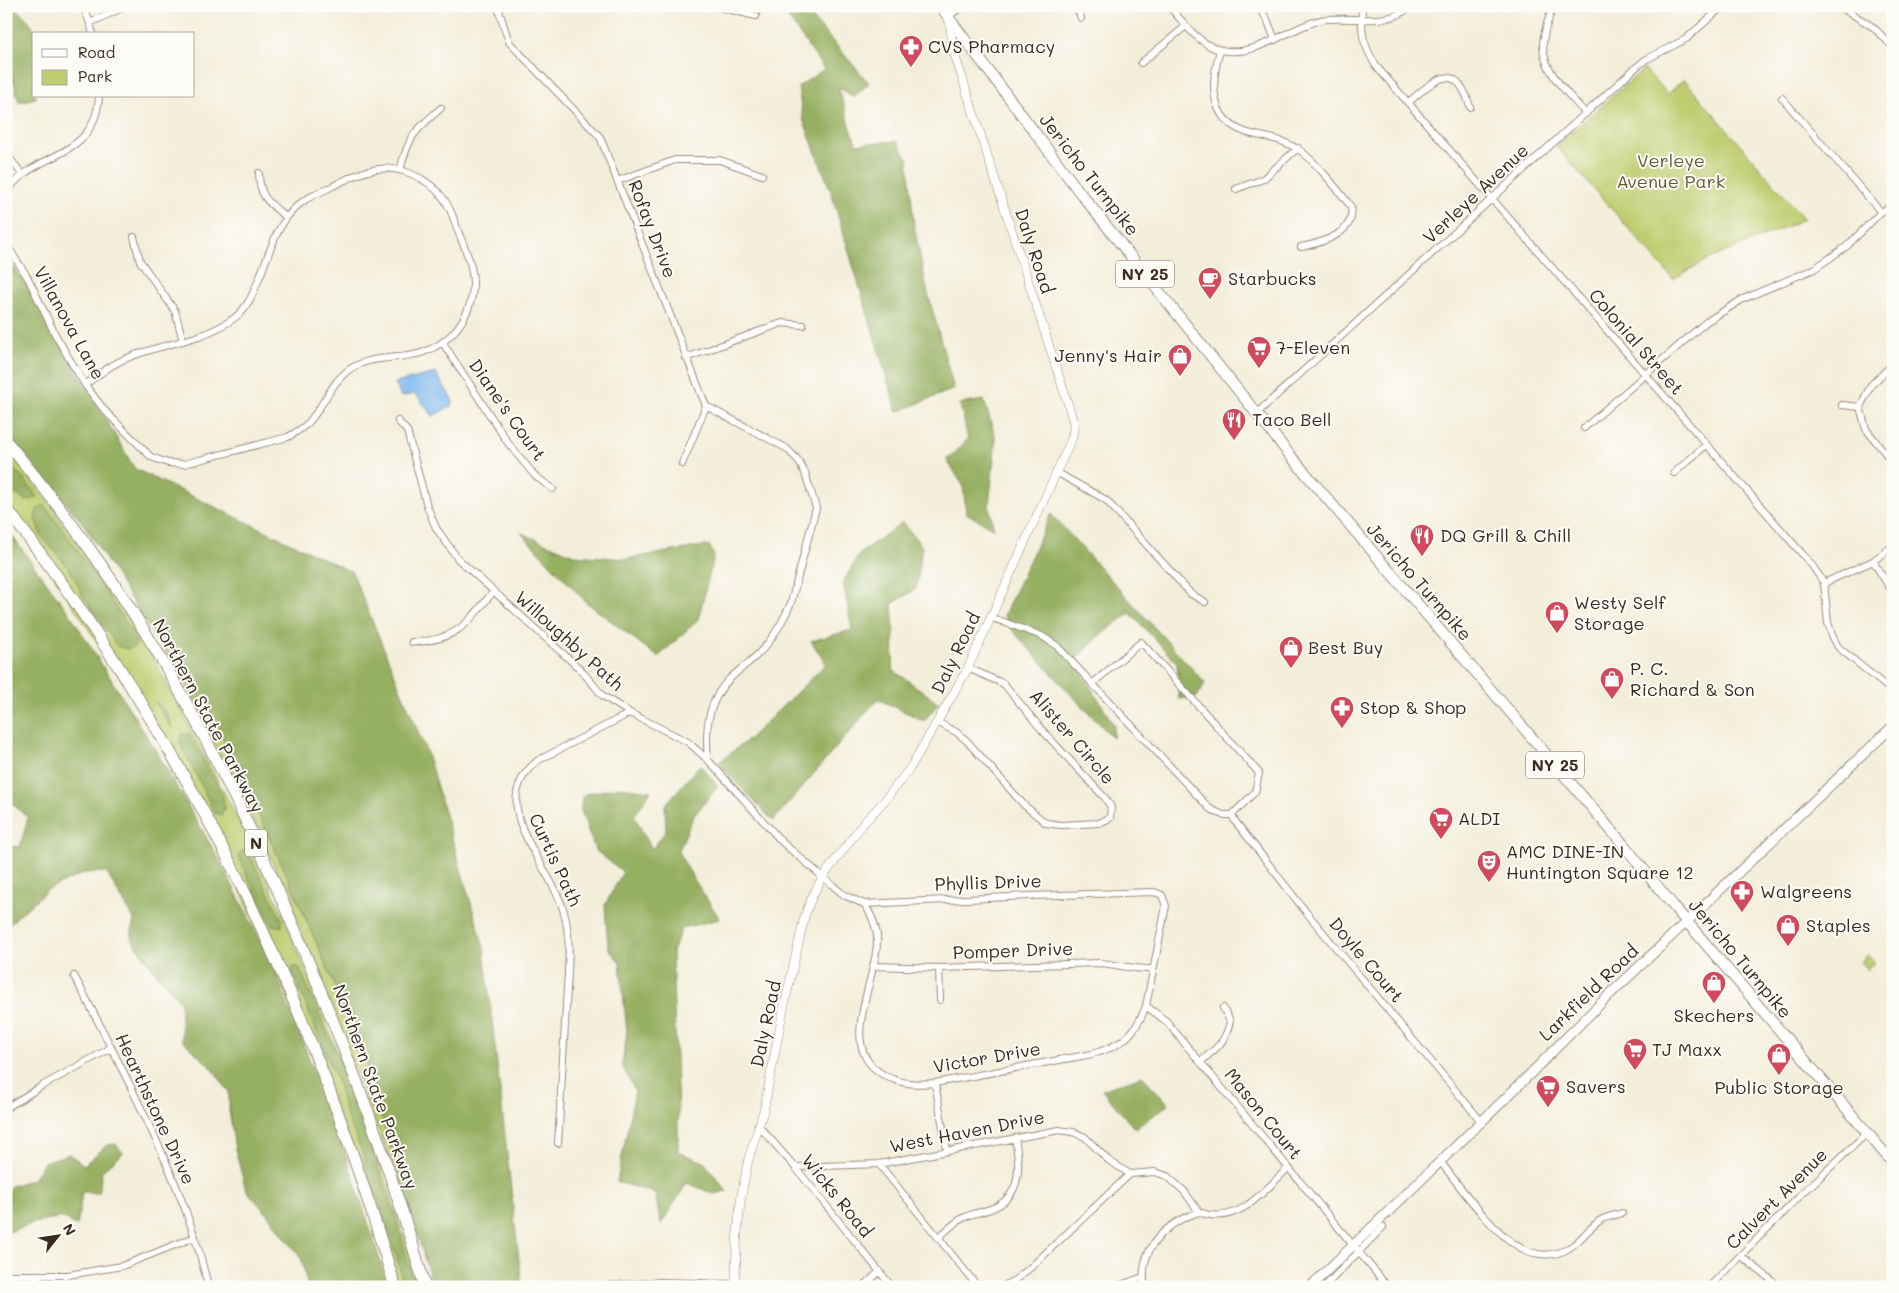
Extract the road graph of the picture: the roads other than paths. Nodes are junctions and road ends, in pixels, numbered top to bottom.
1 (83, 6) edge
2 (126, 6) edge
3 (500, 6) edge
4 (716, 6) edge
5 (940, 6) edge
6 (962, 6) edge
7 (1076, 6) edge
8 (1169, 6) edge
9 (1258, 6) edge
10 (1362, 6) edge
11 (1409, 6) edge
12 (1553, 6) edge
13 (1723, 6) edge
14 (1839, 6) edge
15 (756, 16) dead end
16 (948, 17) junction
17 (1081, 18) dead end
18 (1361, 20) junction
19 (90, 24) junction
20 (1186, 26) junction
21 (92, 32) edge
22 (1275, 40) junction
23 (1893, 47) edge
24 (1220, 50) junction
25 (1141, 63) dead end
26 (99, 98) edge
27 (1782, 98) dead end
28 (1408, 103) junction
29 (1470, 106) dead end
30 (441, 108) dead end
31 (1586, 114) junction
32 (1298, 148) junction
33 (6, 154) edge
34 (400, 170) junction
35 (259, 174) dead end
36 (762, 174) dead end
37 (23, 175) junction
38 (617, 181) junction
39 (1236, 189) dead end
40 (6, 195) edge
41 (1493, 200) junction
42 (1893, 205) edge
43 (1881, 212) junction
44 (286, 217) junction
45 (134, 238) dead end
46 (6, 244) edge
47 (1302, 247) dead end
48 (803, 325) dead end
49 (183, 341) junction
50 (443, 343) junction
51 (686, 358) junction
52 (1893, 364) edge
53 (1645, 375) junction
54 (85, 385) junction
55 (1842, 405) dead end
56 (706, 406) junction
57 (1860, 407) junction
58 (1256, 414) junction
59 (398, 421) dead end
60 (1584, 428) dead end
61 (6, 440) edge
62 (1706, 445) junction
63 (682, 464) dead end
64 (1893, 464) edge
65 (1056, 472) junction
66 (1674, 473) dead end
67 (553, 489) dead end
68 (6, 508) edge
69 (1893, 546) edge
70 (1873, 561) junction
71 (1824, 583) junction
72 (494, 592) junction
73 (1893, 593) edge
74 (1205, 602) dead end
75 (990, 617) junction
76 (412, 642) dead end
77 (968, 668) junction
78 (1092, 684) junction
79 (1893, 692) edge
80 (630, 713) junction
81 (937, 722) junction
82 (1893, 726) edge
83 (708, 760) junction
84 (1232, 815) junction
85 (822, 878) junction
86 (1162, 896) joint
87 (864, 904) junction
88 (1687, 922) junction
89 (873, 966) junction
90 (939, 968) junction
91 (1152, 969) junction
92 (74, 976) dead end
93 (940, 1000) dead end
94 (1146, 1006) junction
95 (1223, 1008) dead end
96 (111, 1048) junction
97 (1200, 1062) junction
98 (935, 1083) junction
99 (6, 1108) edge
100 (1481, 1121) junction
101 (758, 1126) junction
102 (1867, 1133) junction
103 (1015, 1138) junction
104 (558, 1144) dead end
105 (947, 1150) junction
106 (1440, 1161) junction
107 (1893, 1163) edge
108 (879, 1164) junction
109 (795, 1167) junction
110 (1288, 1168) junction
111 (1130, 1174) junction
112 (1199, 1212) junction
113 (1622, 1214) dead end
114 (1384, 1227) dead end
115 (195, 1237) junction
116 (939, 1237) junction
117 (1353, 1245) junction
118 (1359, 1253) junction
119 (1741, 1256) junction
120 (879, 1272) junction
121 (6, 1275) edge
122 (1143, 1277) junction
123 (735, 1285) edge
124 (208, 1287) edge
125 (395, 1287) edge
126 (426, 1287) edge
127 (591, 1287) edge
128 (863, 1287) edge
129 (892, 1287) edge
130 (978, 1287) edge
131 (1001, 1287) edge
132 (1115, 1287) edge
133 (1144, 1287) edge
134 (1310, 1287) edge
135 (1324, 1287) edge
136 (1388, 1287) edge
137 (1709, 1287) edge
138 (1780, 1287) edge

1 - 19 street
2 - 19 street
3 - 38 street, Rofay Drive
4 - 15 street
5 - 16 main road, Jericho Turnpike / NY 25
6 - 16 street
7 - 17 street
8 - 20 street
9 - 22 street
10 - 18 street, Colonial Street
11 - 18 street
12 - 31 street
13 - 31 street, Verleye Avenue
14 - 23 street
16 - 58 main road, Jericho Turnpike / NY 25
16 - 65 street, Daly Road
18 - 22 street
18 - 28 street, Colonial Street
19 - 21 street
20 - 24 street
20 - 25 street
22 - 24 street
24 - 32 street
26 - 37 street
27 - 43 street
28 - 29 street
28 - 41 street, Colonial Street
30 - 34 street
31 - 41 street, Verleye Avenue
32 - 39 street
32 - 47 street
33 - 37 street
34 - 44 street
34 - 50 street, Villanova Lane
35 - 44 street
36 - 38 street
37 - 40 street
38 - 51 street, Rofay Drive
41 - 53 street, Colonial Street
41 - 58 street, Verleye Avenue
42 - 43 street
43 - 53 street
44 - 49 street
45 - 49 street
46 - 54 street, Villanova Lane
48 - 51 street
49 - 54 street
50 - 54 street, Villanova Lane
50 - 67 street, Diane's Court
51 - 56 street, Rofay Drive
52 - 57 street
53 - 60 street
53 - 62 street, Colonial Street
55 - 57 street
56 - 63 street
56 - 83 street
57 - 64 street
58 - 88 main road, Jericho Turnpike / NY 25
59 - 72 street, Willoughby Path
61 - 126 highway, Northern State Parkway / N
62 - 66 street
62 - 71 street, Colonial Street
65 - 74 street
65 - 75 street, Daly Road
68 - 125 highway, N
69 - 70 street
70 - 71 street
70 - 73 street
71 - 79 street, Colonial Street
72 - 76 street
72 - 80 street, Willoughby Path
75 - 77 street, Daly Road
75 - 78 street
77 - 81 street, Daly Road
77 - 81 street, Alister Circle
78 - 84 street
78 - 84 street
80 - 83 street, Willoughby Path
80 - 104 street, Curtis Path
81 - 85 street, Daly Road
82 - 88 main road, Larkfield Road
83 - 85 street, Willoughby Path
84 - 100 street, Doyle Court
85 - 87 street, Phyllis Drive
85 - 101 street, Daly Road
86 - 87 street, Phyllis Drive
86 - 91 street, Victor Drive
87 - 89 street, Victor Drive
88 - 100 main road, Larkfield Road
88 - 102 main road, Jericho Turnpike / NY 25
89 - 90 street, Pomper Drive
89 - 98 street, Victor Drive
90 - 91 street, Pomper Drive
90 - 93 street
91 - 94 street, Victor Drive
92 - 96 street, Hearthstone Drive
94 - 97 street, Mason Court
94 - 98 street, Victor Drive
95 - 97 street
96 - 99 street
96 - 115 street, Hearthstone Drive
97 - 110 street, Mason Court
98 - 105 street
100 - 106 main road, Larkfield Road
101 - 109 street, Wicks Road
101 - 123 street, Daly Road
102 - 107 main road, Jericho Turnpike / NY 25
102 - 119 street, Calvert Avenue
103 - 105 street, West Haven Drive
103 - 111 street, West Haven Drive
103 - 116 street
105 - 108 street, West Haven Drive
106 - 113 street
106 - 117 main road, Larkfield Road
108 - 109 street, West Haven Drive
108 - 116 street
109 - 120 street, Wicks Road
110 - 112 street
110 - 117 street, Mason Court
111 - 112 street
111 - 131 street
112 - 122 street
114 - 118 street
115 - 121 street
115 - 124 street, Hearthstone Drive
116 - 130 street
117 - 118 street, Mason Court
117 - 134 main road, Larkfield Road
118 - 135 street
118 - 136 street, Mason Court
119 - 137 street, Calvert Avenue
119 - 138 street
120 - 128 street
120 - 129 street, Wicks Road
122 - 132 street
122 - 133 street
123 - 127 street

